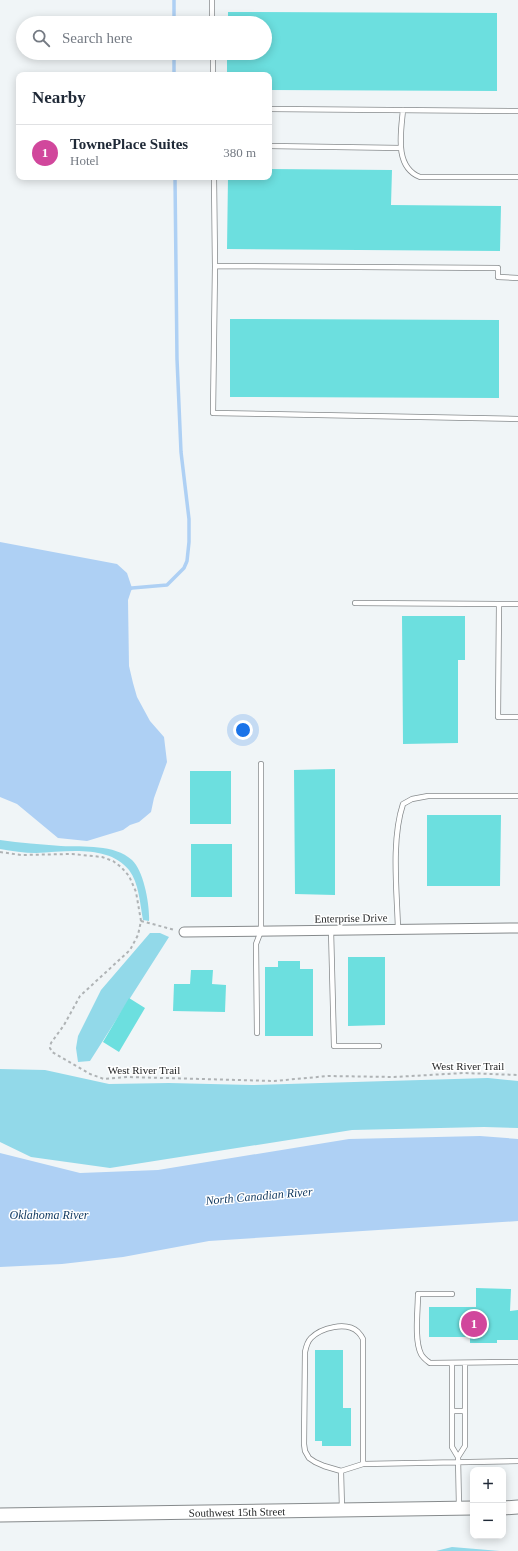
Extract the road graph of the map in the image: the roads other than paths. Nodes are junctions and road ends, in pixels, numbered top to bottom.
1 (212, 0) edge
2 (212, 16) edge
3 (213, 60) edge
4 (213, 72) edge
5 (272, 109) edge
6 (403, 110) junction
7 (518, 111) edge
8 (272, 146) edge
9 (401, 148) junction
10 (518, 177) edge
11 (214, 180) edge
12 (215, 266) junction
13 (518, 278) edge
14 (518, 419) edge
15 (355, 603) dead end
16 (499, 604) junction
17 (518, 604) edge
18 (518, 716) edge
19 (262, 764) dead end
20 (518, 796) edge
21 (518, 928) edge
22 (398, 929) junction
23 (332, 930) junction
24 (262, 931) junction
25 (184, 932) road end
26 (257, 1033) dead end
27 (379, 1046) dead end
28 (452, 1294) dead end
29 (518, 1362) edge
30 (452, 1363) junction
31 (465, 1363) junction
32 (452, 1411) junction
33 (464, 1411) junction
34 (458, 1460) junction
35 (518, 1461) edge
36 (363, 1464) junction
37 (341, 1471) junction
38 (518, 1507) edge
39 (470, 1508) edge
40 (506, 1508) edge
41 (459, 1509) junction
42 (342, 1511) junction
43 (0, 1515) edge

1 - 2 lane
3 - 4 lane
5 - 6 lane
6 - 7 lane
6 - 9 lane
8 - 9 lane
9 - 10 lane
11 - 12 lane
12 - 13 lane
12 - 14 lane
15 - 16 lane
16 - 17 lane
16 - 18 lane
19 - 24 lane
20 - 22 lane
21 - 22 street, Enterprise Drive
22 - 23 street, Enterprise Drive
23 - 24 street, Enterprise Drive
23 - 27 lane
24 - 25 street, Enterprise Drive
24 - 26 lane
28 - 30 lane
29 - 31 lane
30 - 31 lane
30 - 32 lane
31 - 33 lane
32 - 33 lane
32 - 34 lane
33 - 34 lane
34 - 35 lane
34 - 36 lane
34 - 41 lane
36 - 37 lane
36 - 37 lane
37 - 42 lane
38 - 40 main road
39 - 41 main road, Southwest 15th Street
41 - 42 main road, Southwest 15th Street
42 - 43 main road, Southwest 15th Street

